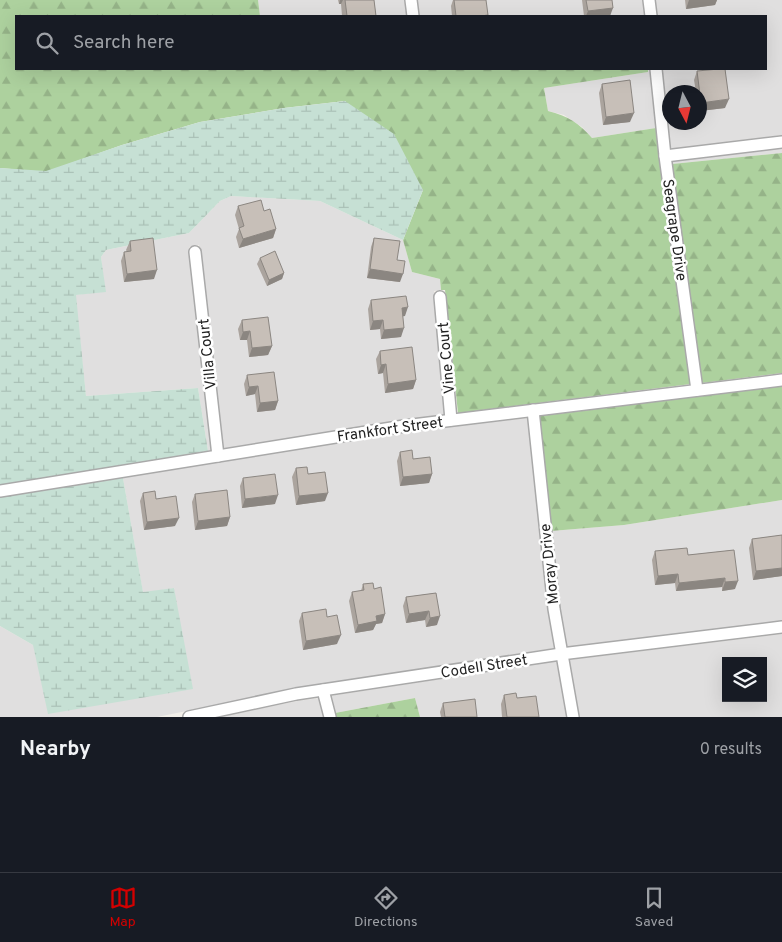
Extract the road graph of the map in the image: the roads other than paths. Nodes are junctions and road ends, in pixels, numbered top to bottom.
1 (411, 0) edge
2 (649, 0) edge
3 (413, 15) edge
4 (651, 15) edge
5 (656, 70) edge
6 (782, 142) edge
7 (665, 156) junction
8 (195, 252) dead end
9 (440, 296) dead end
10 (782, 380) edge
11 (697, 390) junction
12 (533, 410) junction
13 (451, 420) junction
14 (218, 456) junction
15 (0, 491) edge
16 (782, 627) edge
17 (561, 654) junction
18 (323, 690) junction
19 (189, 717) edge
20 (330, 717) edge
21 (573, 717) edge

1 - 3 street
2 - 4 street
5 - 7 street, Seagrape Drive
6 - 7 street
7 - 11 street, Seagrape Drive
8 - 14 street, Villa Court
9 - 13 street, Vine Court
10 - 11 street, Frankfort Street
11 - 12 street, Frankfort Street
12 - 13 street, Frankfort Street
12 - 17 street, Moray Drive
13 - 14 street, Frankfort Street
14 - 15 street, Frankfort Street
16 - 17 street, Codell Street
17 - 18 street, Codell Street
17 - 21 street, Moray Drive
18 - 19 street, Codell Street
18 - 20 street

